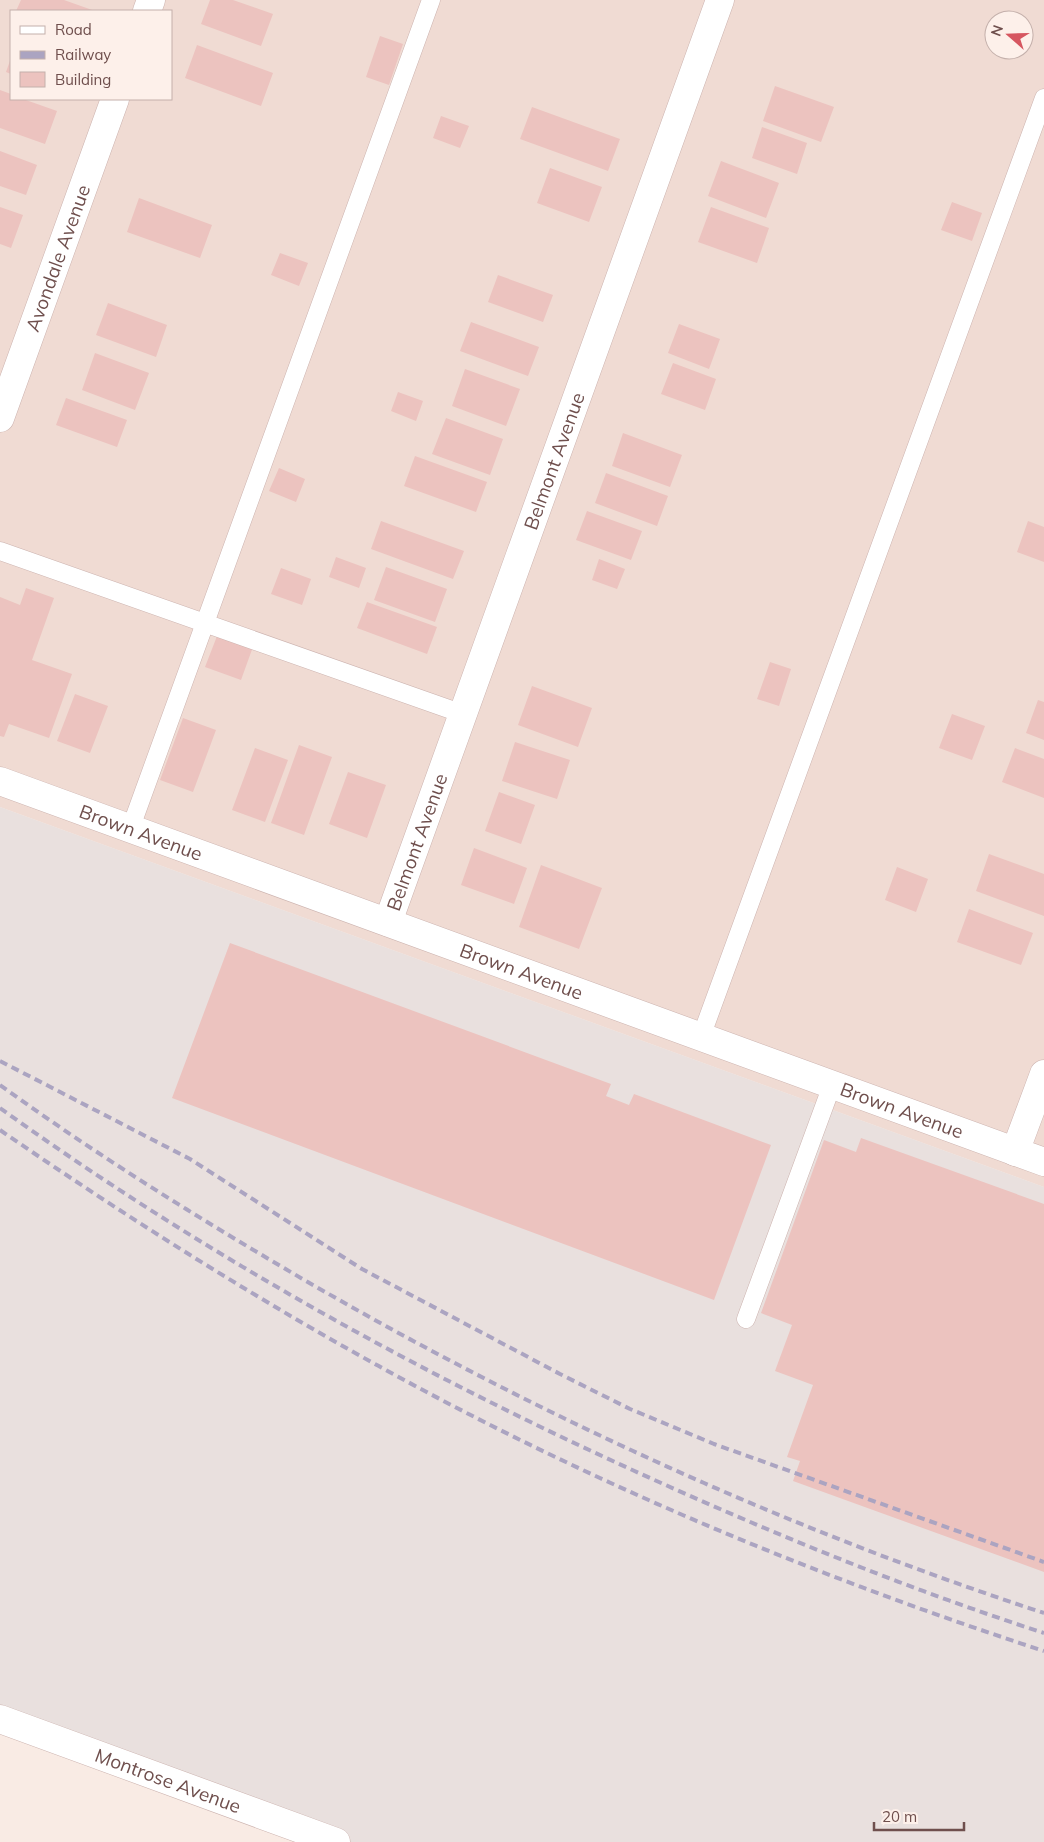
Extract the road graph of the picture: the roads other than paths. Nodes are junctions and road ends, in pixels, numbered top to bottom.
1 (431, 0) edge
2 (720, 0) edge
3 (1044, 98) edge
4 (115, 100) edge
5 (0, 418) edge
6 (0, 551) edge
7 (206, 624) junction
8 (462, 714) junction
9 (0, 781) edge
10 (131, 827) junction
11 (388, 922) junction
12 (701, 1036) junction
13 (1044, 1074) edge
14 (832, 1084) junction
15 (1015, 1152) junction
16 (1044, 1162) edge
17 (746, 1319) dead end
18 (0, 1720) edge
19 (336, 1842) edge

1 - 7 lane
2 - 8 street, Belmont Avenue
3 - 12 lane
4 - 5 street, Avondale Avenue
6 - 7 lane
7 - 8 lane
7 - 10 lane
8 - 11 street, Belmont Avenue
9 - 10 street, Brown Avenue
10 - 11 street, Brown Avenue
11 - 12 street, Brown Avenue
12 - 14 street, Brown Avenue
13 - 15 street
14 - 15 street, Brown Avenue
14 - 17 lane
15 - 16 street, Brown Avenue
18 - 19 street, Montrose Avenue

